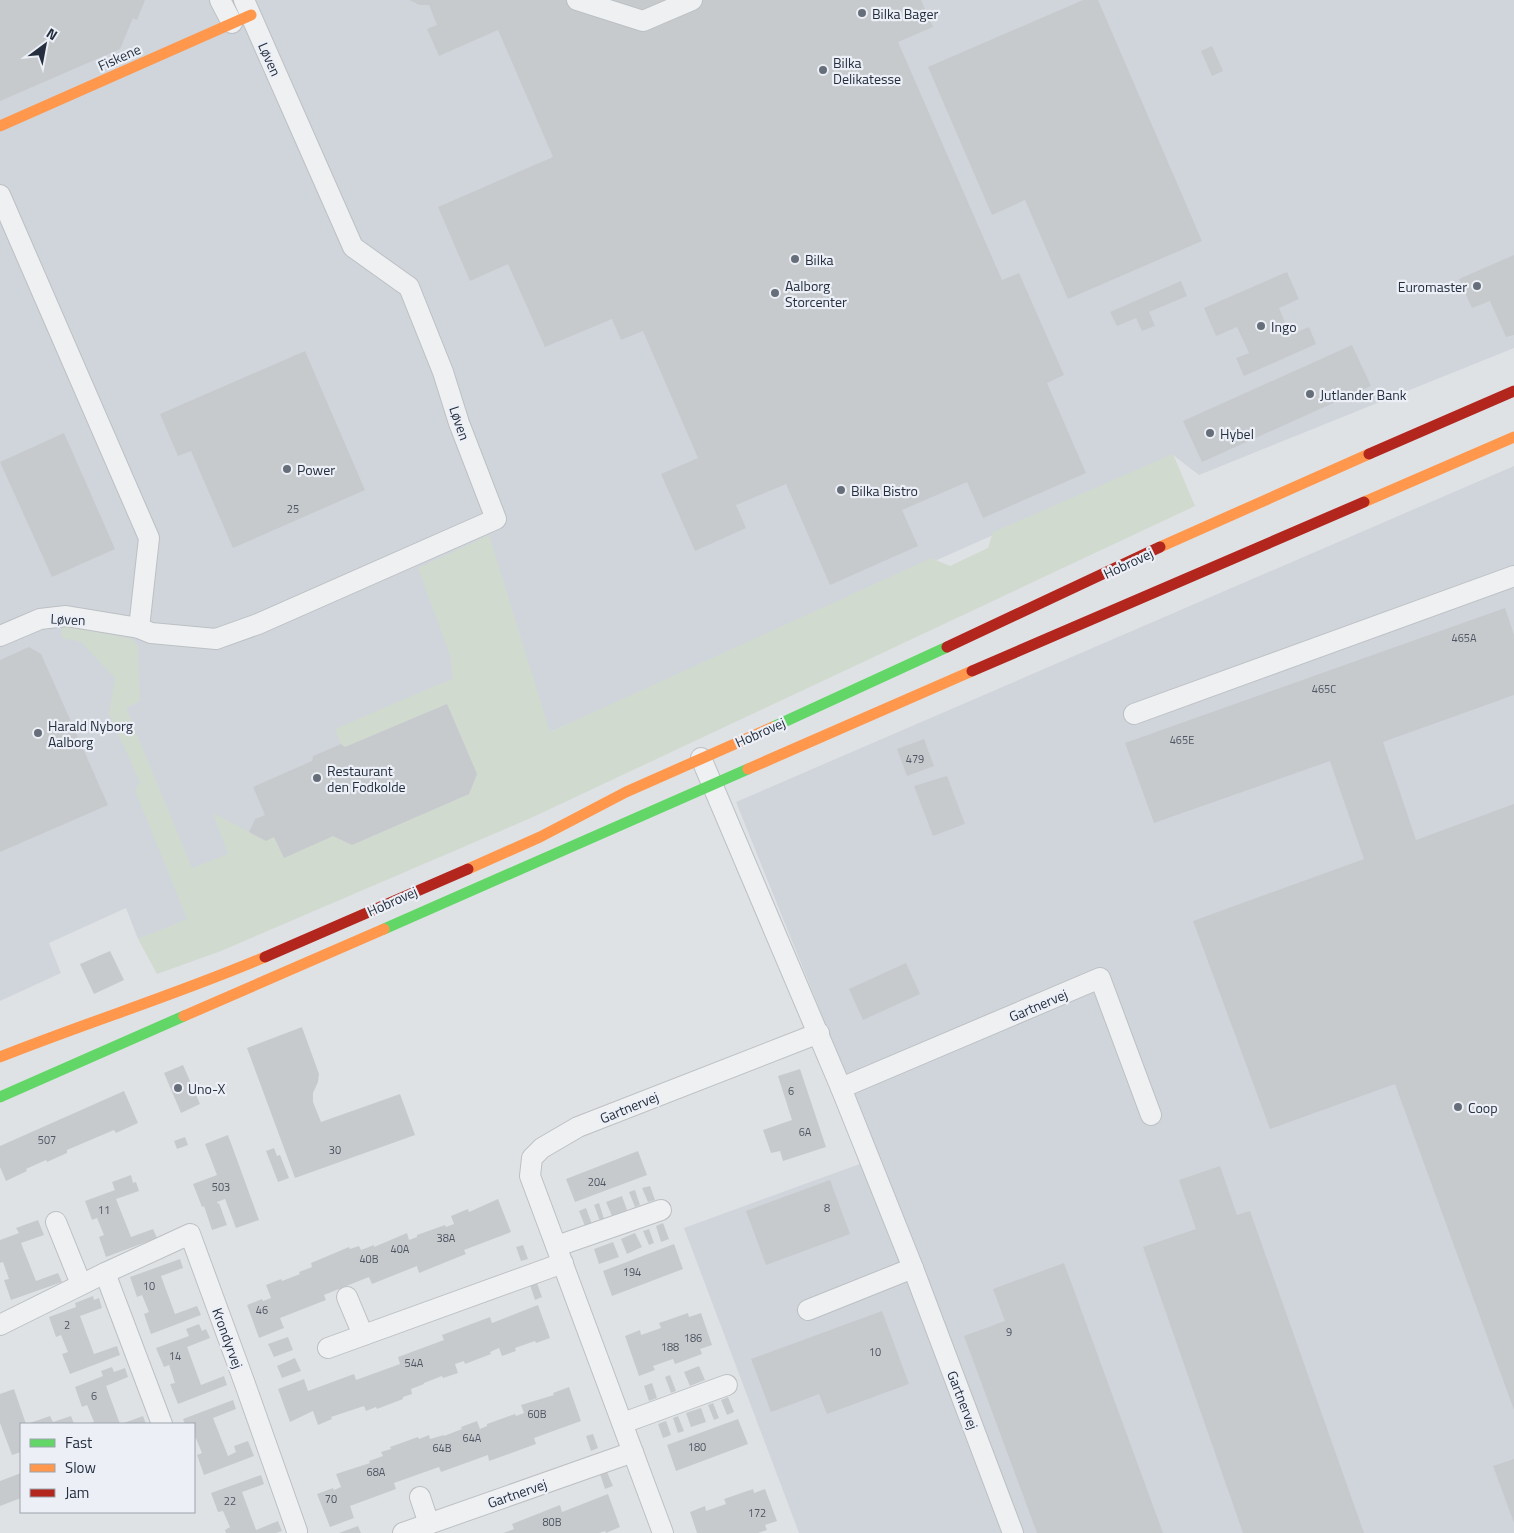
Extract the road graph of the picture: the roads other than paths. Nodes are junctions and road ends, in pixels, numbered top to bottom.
1 (220, 0) edge
2 (577, 0) edge
3 (692, 0) edge
4 (247, 7) edge
5 (232, 23) junction
6 (0, 126) edge
7 (0, 195) edge
8 (1514, 391) edge
9 (1514, 437) edge
10 (1514, 576) edge
11 (139, 628) junction
12 (0, 636) edge
13 (1134, 714) dead end
14 (701, 758) junction
15 (712, 786) junction
16 (819, 1032) junction
17 (0, 1057) edge
18 (841, 1088) junction
19 (0, 1097) edge
20 (1151, 1115) dead end
21 (661, 1210) dead end
22 (56, 1222) dead end
23 (560, 1254) junction
24 (913, 1268) junction
25 (105, 1273) junction
26 (81, 1284) junction
27 (347, 1297) dead end
28 (808, 1310) dead end
29 (0, 1324) edge
30 (363, 1336) junction
31 (328, 1348) dead end
32 (726, 1385) dead end
33 (162, 1423) edge
34 (623, 1423) junction
35 (633, 1452) junction
36 (420, 1497) dead end
37 (429, 1524) junction
38 (297, 1531) dead end
39 (403, 1533) edge
40 (664, 1533) edge
41 (1013, 1533) edge

1 - 5 street
2 - 3 street
4 - 5 main road, Fiskene
4 - 11 street, Løven
5 - 6 main road, Fiskene
7 - 11 street
8 - 14 main road, Hobrovej
9 - 15 main road, Hobrovej
10 - 13 street
11 - 12 street, Løven
14 - 15 street, Gartnervej
14 - 17 main road, Hobrovej
15 - 16 street, Gartnervej
15 - 19 main road, Hobrovej
16 - 18 street, Gartnervej
16 - 23 street, Gartnervej
18 - 20 street, Gartnervej
18 - 24 street, Gartnervej
21 - 23 street
22 - 26 street
23 - 30 street
23 - 34 street, Gartnervej
24 - 28 street
24 - 41 street, Gartnervej
25 - 26 street, Krondyrvej
25 - 33 street
25 - 38 street, Krondyrvej
26 - 29 street, Krondyrvej
27 - 30 street
30 - 31 street
32 - 34 street
34 - 35 street, Gartnervej
35 - 37 street, Gartnervej
35 - 40 street, Gartnervej
36 - 37 street
37 - 39 street, Gartnervej

